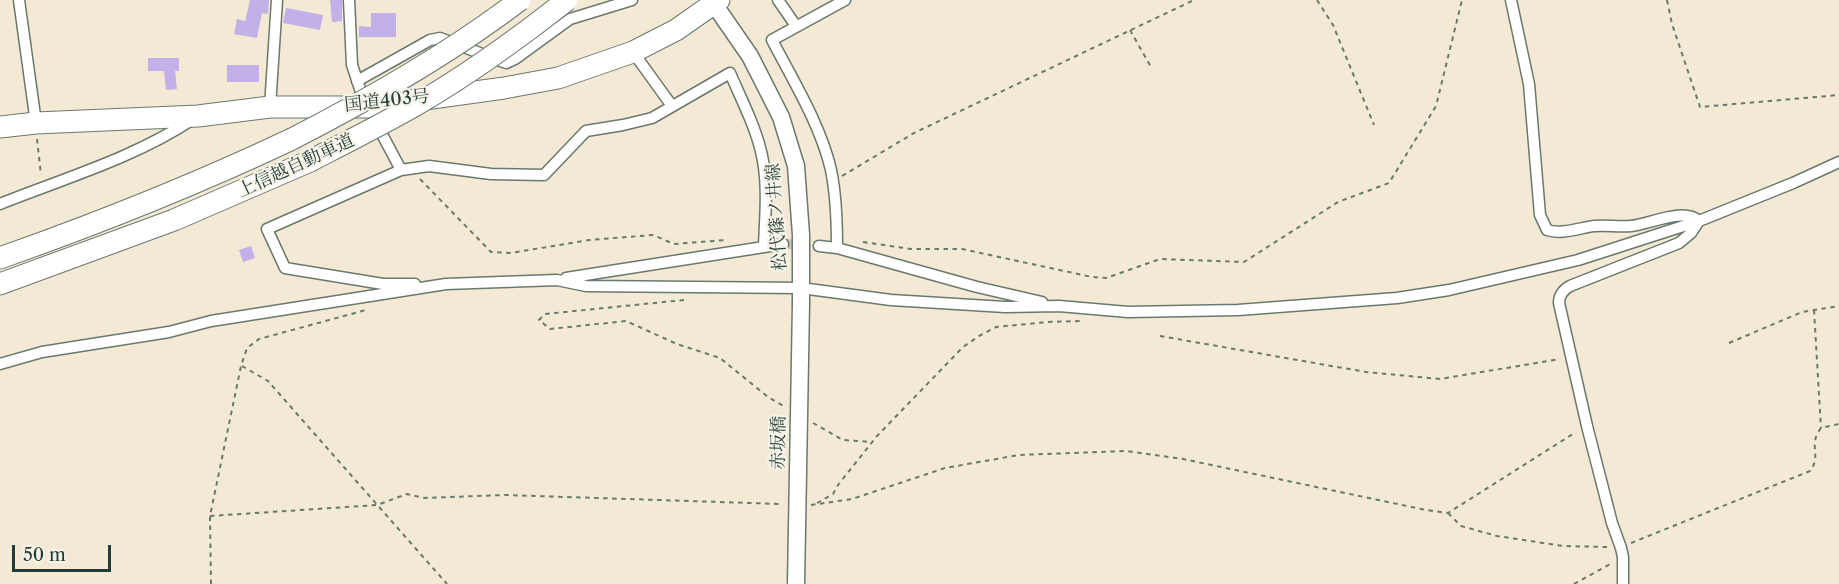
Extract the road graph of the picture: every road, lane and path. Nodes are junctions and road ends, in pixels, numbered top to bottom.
1 (19, 0) edge
2 (277, 0) edge
3 (349, 0) edge
4 (520, 0) edge
5 (567, 0) edge
6 (632, 0) edge
7 (778, 0) edge
8 (845, 0) edge
9 (1194, 0) edge
10 (1317, 0) edge
11 (1461, 0) edge
12 (1511, 0) edge
13 (1667, 0) edge
14 (716, 2) edge
15 (796, 26) junction
16 (1130, 30) junction
17 (633, 52) junction
18 (1151, 67) dead end
19 (357, 81) junction
20 (1839, 95) edge
21 (672, 106) junction
22 (270, 107) junction
23 (367, 107) junction
24 (198, 116) junction
25 (36, 123) junction
26 (1374, 124) dead end
27 (0, 127) edge
28 (1839, 162) edge
29 (405, 170) junction
30 (832, 182) junction
31 (42, 187) junction
32 (0, 204) edge
33 (1699, 221) junction
34 (731, 240) dead end
35 (837, 243) junction
36 (783, 244) tunnel mouth
37 (764, 246) junction
38 (819, 246) tunnel mouth
39 (0, 258) edge
40 (557, 280) junction
41 (0, 284) edge
42 (446, 284) junction
43 (801, 296) junction
44 (683, 300) dead end
45 (1059, 306) junction
46 (1839, 306) edge
47 (366, 309) dead end
48 (1814, 310) junction
49 (1088, 321) dead end
50 (1160, 336) dead end
51 (1729, 343) dead end
52 (1570, 355) junction
53 (0, 364) edge
54 (241, 366) junction
55 (786, 408) dead end
56 (805, 419) dead end
57 (1839, 424) edge
58 (1587, 426) junction
59 (1821, 428) junction
60 (872, 442) junction
61 (791, 504) dead end
62 (803, 504) dead end
63 (377, 505) junction
64 (814, 505) junction
65 (1448, 513) junction
66 (210, 516) junction
67 (1622, 552) junction
68 (211, 584) edge
69 (447, 584) edge
70 (796, 584) edge
71 (1574, 584) edge
72 (1623, 584) edge

1 - 25 street
2 - 22 street
3 - 19 street
4 - 39 highway, 上信越自動車道, bridge
5 - 41 highway, 上信越自動車道, bridge
6 - 19 street
7 - 15 street
8 - 15 street
9 - 16 path
10 - 26 path
11 - 35 path
12 - 33 street
13 - 20 path
14 - 17 highway, 国道403号
14 - 43 main road, 松代篠ノ井線
15 - 30 street
16 - 18 path
16 - 30 path
17 - 21 street
17 - 23 highway, 国道403号
19 - 23 street
21 - 29 street
21 - 37 street
22 - 23 highway, 国道403号
22 - 24 highway, 国道403号
23 - 29 street
24 - 25 highway, 国道403号
24 - 31 street
25 - 27 highway, 国道403号
25 - 31 path
28 - 33 street
29 - 34 path
29 - 42 street
30 - 35 street
31 - 32 street
33 - 45 street
33 - 52 street
35 - 38 street
35 - 45 street
36 - 37 street
37 - 40 street
40 - 42 street
40 - 43 street
42 - 53 street
43 - 45 street
43 - 70 main road, 赤坂橋, bridge
44 - 55 path
46 - 48 path
47 - 54 path
48 - 51 path
48 - 59 path
49 - 60 path
50 - 52 path
52 - 58 street
54 - 63 path
54 - 66 path
56 - 60 path
57 - 59 path
58 - 65 path
58 - 67 street
59 - 67 path
60 - 64 path
61 - 63 path
62 - 64 path
63 - 66 path
63 - 69 path
64 - 65 path
65 - 67 path
66 - 68 path
67 - 71 path
67 - 72 street

